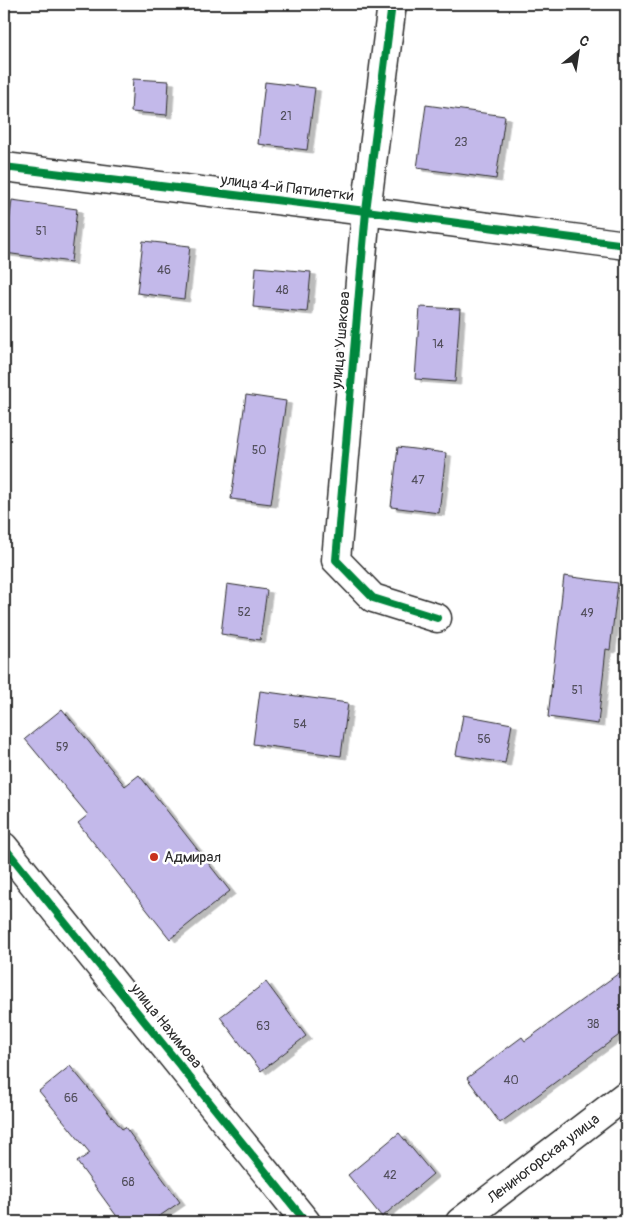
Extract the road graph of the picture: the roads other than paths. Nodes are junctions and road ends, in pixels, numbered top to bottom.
1 (392, 4) edge
2 (4, 167) edge
3 (366, 211) junction
4 (626, 245) edge
5 (438, 618) dead end
6 (4, 848) edge
7 (626, 1095) edge
8 (306, 1222) edge
9 (460, 1222) edge

1 - 3 street, улица Ушакова
2 - 3 street, улица 4-й Пятилетки
3 - 4 street, улица 4-й Пятилетки
3 - 5 street, улица Ушакова
6 - 8 street, улица Нахимова
7 - 9 street, Лениногорская улица

